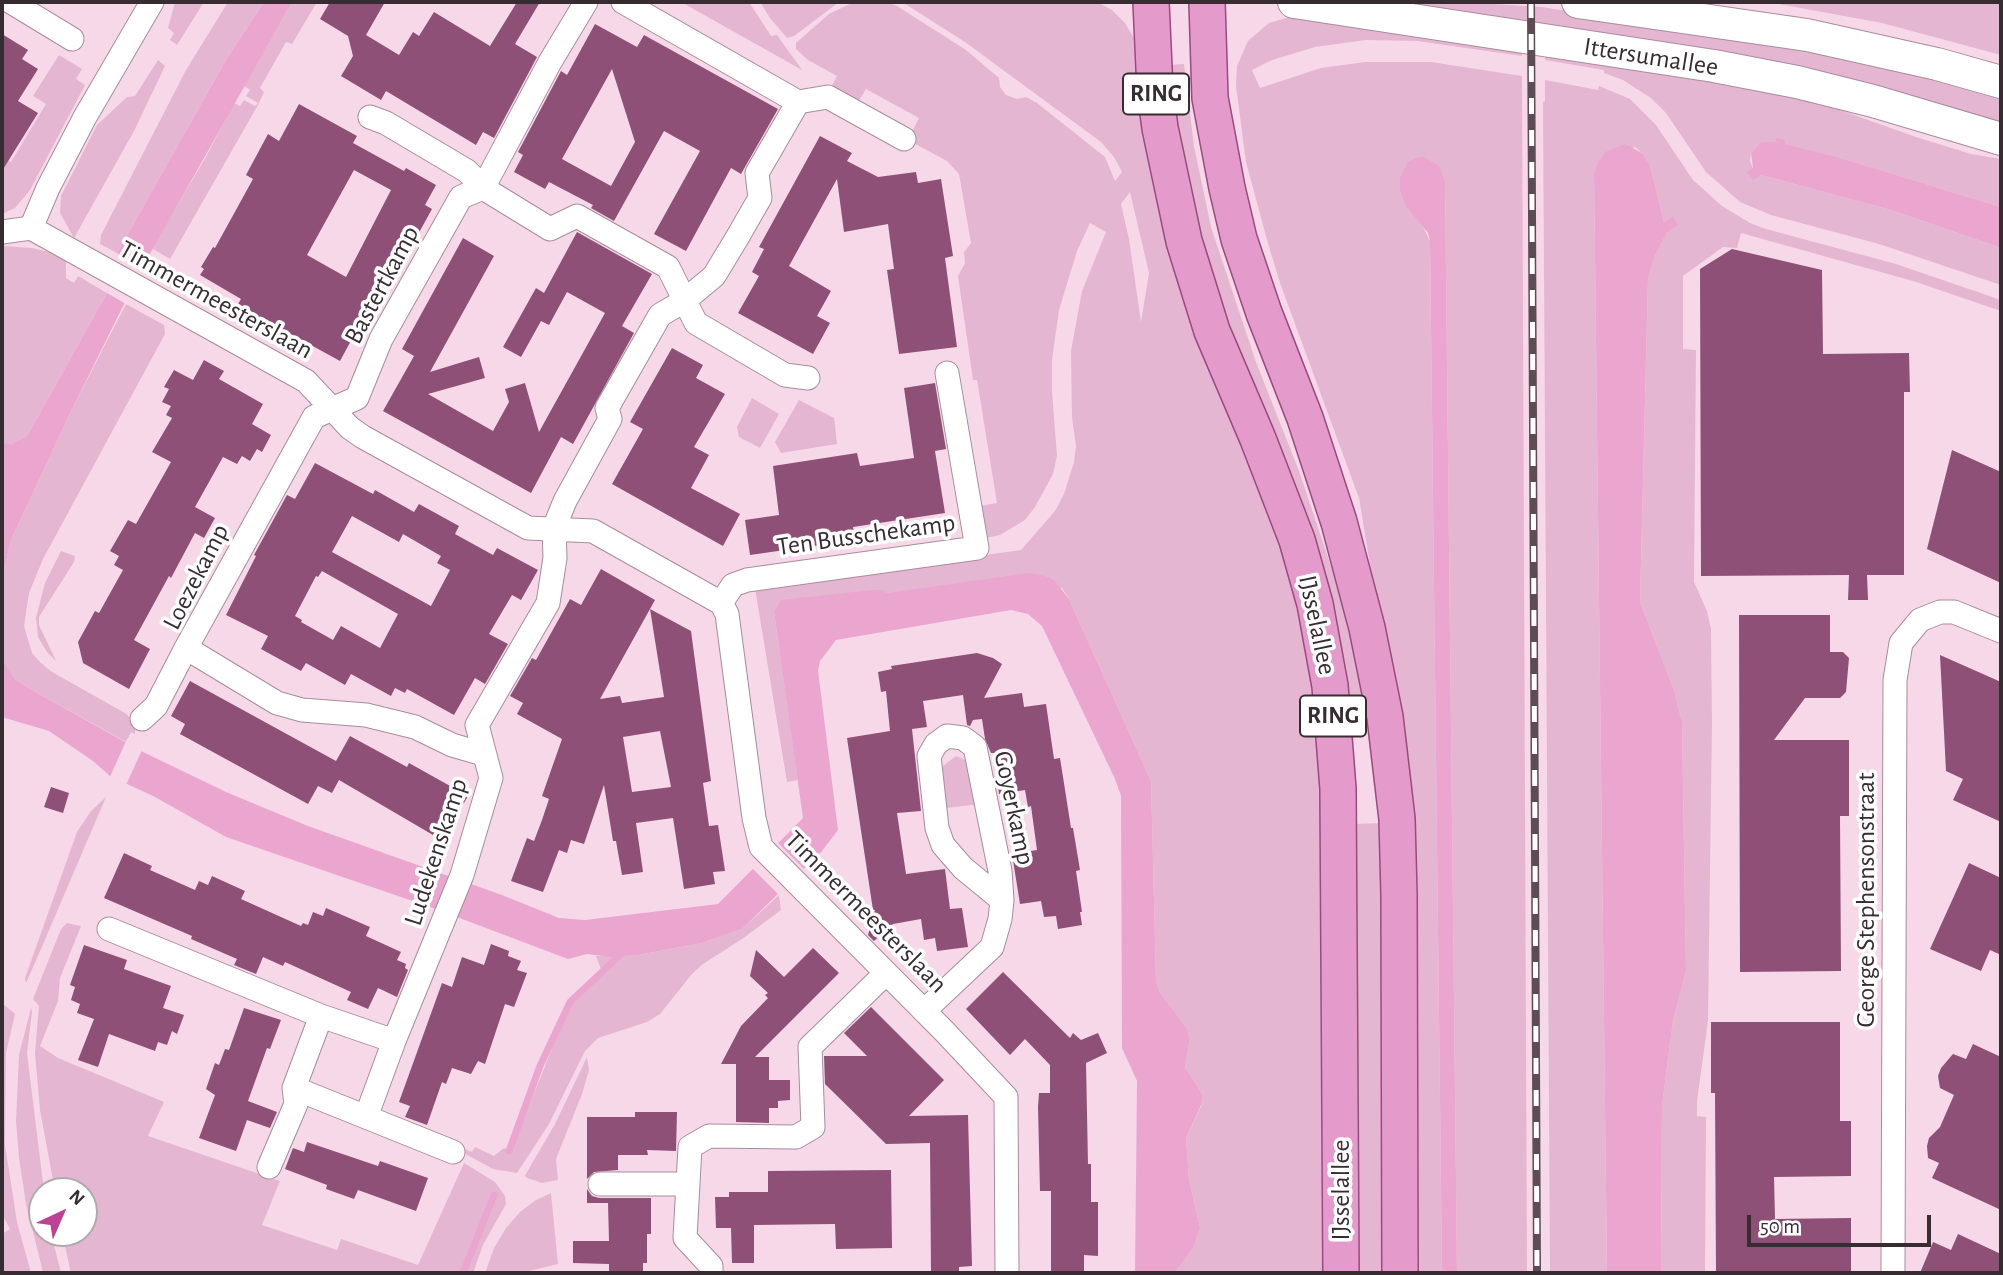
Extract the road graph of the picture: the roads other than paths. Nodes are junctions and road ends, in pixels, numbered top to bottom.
1 (11, 2) edge
2 (152, 2) edge
3 (586, 2) edge
4 (623, 2) edge
5 (1151, 2) edge
6 (1206, 2) edge
7 (1294, 2) edge
8 (1578, 2) edge
9 (72, 39) dead end
10 (2001, 82) edge
11 (798, 102) junction
12 (370, 117) dead end
13 (904, 139) dead end
14 (2001, 139) edge
15 (483, 188) junction
16 (32, 228) junction
17 (2, 232) edge
18 (684, 301) junction
19 (947, 373) dead end
20 (808, 377) dead end
21 (332, 409) junction
22 (554, 528) junction
23 (721, 603) junction
24 (2001, 631) edge
25 (186, 648) junction
26 (142, 719) dead end
27 (483, 754) junction
28 (1002, 900) junction
29 (109, 929) dead end
30 (886, 973) junction
31 (925, 1011) junction
32 (321, 1016) junction
33 (394, 1041) junction
34 (294, 1088) junction
35 (366, 1117) junction
36 (453, 1152) dead end
37 (269, 1167) dead end
38 (600, 1184) dead end
39 (688, 1184) junction
40 (711, 1273) edge
41 (1007, 1273) edge
42 (1342, 1273) edge
43 (1400, 1273) edge
44 (1893, 1273) edge

1 - 9 street
2 - 16 street
3 - 15 street, Bastertkamp
4 - 11 street
5 - 42 main road, IJsselallee / RING
6 - 43 main road, IJsselallee / RING
7 - 14 main road, Ittersumallee
8 - 10 main road, Ittersumallee
11 - 13 street
11 - 18 street
12 - 15 street
15 - 18 street
15 - 21 street, Bastertkamp
16 - 17 street
16 - 21 street, Timmermeesterslaan
18 - 20 street
18 - 22 street
19 - 23 street, Ten Busschekamp
21 - 22 street, Timmermeesterslaan
21 - 25 street, Loezekamp
22 - 23 street, Timmermeesterslaan
22 - 27 street, Ludekenskamp
23 - 30 street, Timmermeesterslaan
24 - 44 street, George Stephensonstraat
25 - 26 street
25 - 27 street, Loezekamp
27 - 33 street, Ludekenskamp
28 - 28 street, Goyerkamp
28 - 31 street, Goyerkamp
29 - 32 street
30 - 31 street, Timmermeesterslaan
30 - 39 street
31 - 41 street, Timmermeesterslaan
32 - 33 street
32 - 34 street
33 - 35 street, Ludekenskamp
34 - 35 street
34 - 37 street
35 - 36 street
38 - 39 street
39 - 40 street

